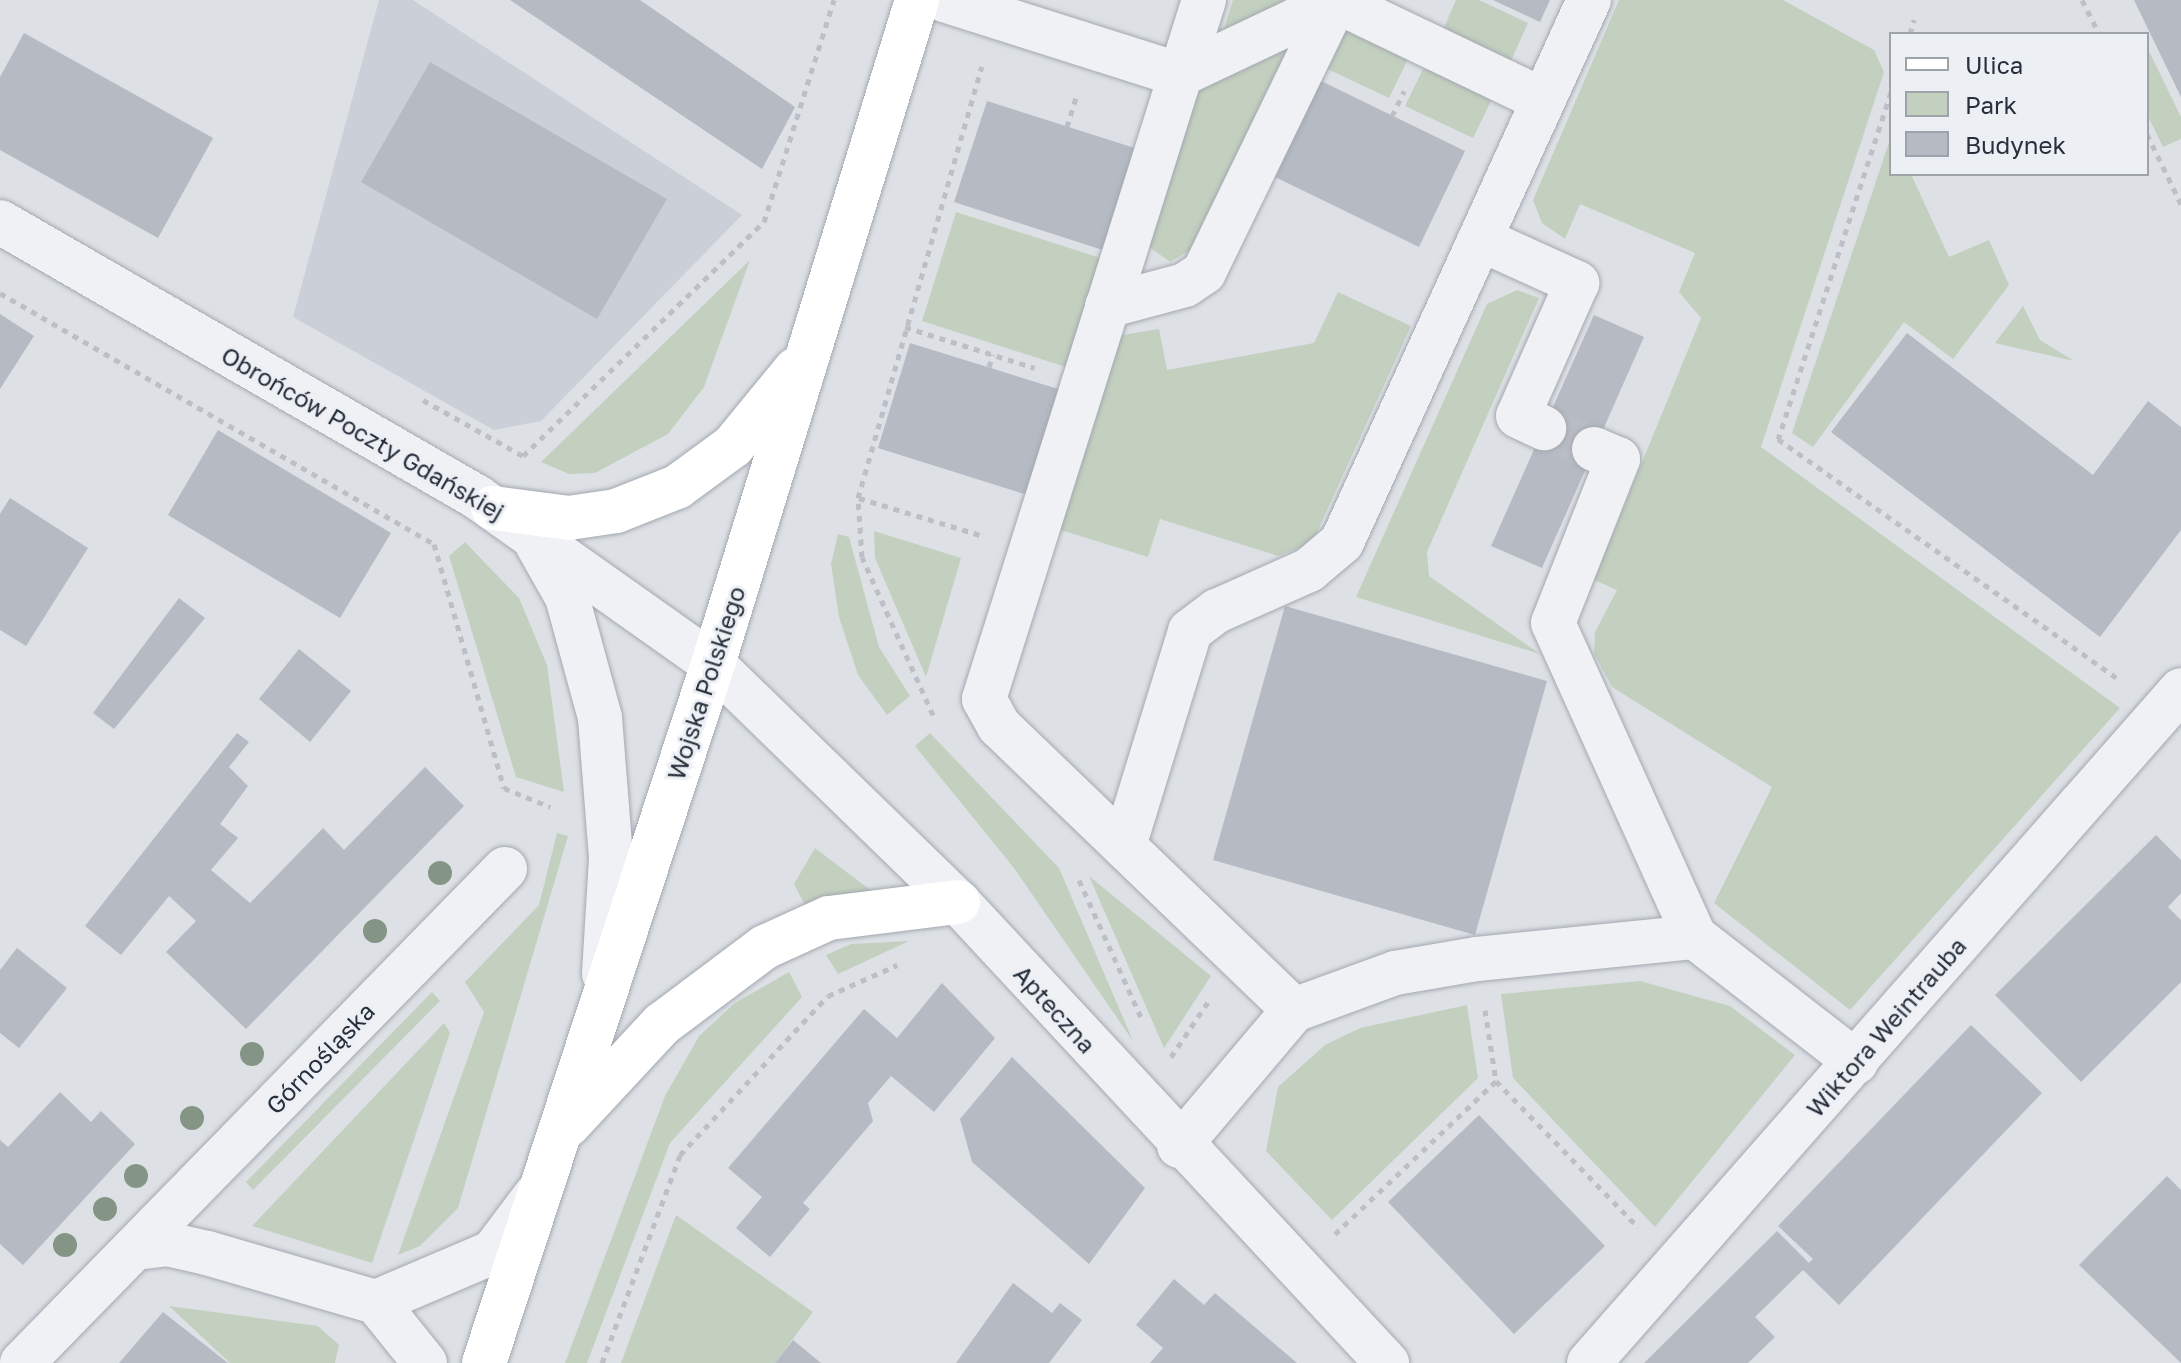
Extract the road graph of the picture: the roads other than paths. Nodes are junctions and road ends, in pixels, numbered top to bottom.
1 (917, 0) edge
2 (944, 0) edge
3 (1204, 0) edge
4 (1336, 0) edge
5 (1589, 0) edge
6 (1180, 75) junction
7 (1543, 100) junction
8 (0, 222) edge
9 (1480, 239) junction
10 (1107, 306) junction
11 (808, 350) junction
12 (1544, 428) tunnel mouth
13 (1594, 449) tunnel mouth
14 (508, 517) junction
15 (713, 664) junction
16 (2181, 690) edge
17 (1124, 846) junction
18 (505, 869) dead end
19 (958, 902) junction
20 (1695, 937) junction
21 (603, 991) junction
22 (1294, 1010) junction
23 (1856, 1062) junction
24 (556, 1139) junction
25 (1179, 1146) junction
26 (541, 1187) junction
27 (136, 1248) junction
28 (376, 1302) junction
29 (22, 1363) edge
30 (425, 1363) edge
31 (484, 1363) edge
32 (1387, 1363) edge
33 (1589, 1363) edge

1 - 11 main road, Wojska Polskiego
2 - 6 street
3 - 6 street
4 - 6 street
4 - 7 street
4 - 10 street
5 - 7 street
6 - 10 street
7 - 9 street
8 - 14 street, Obrońców Poczty Gdańskiej
9 - 12 street
9 - 17 street
10 - 17 street
11 - 14 main road
11 - 15 main road, Wojska Polskiego
13 - 20 street
14 - 15 street, Obrońców Poczty Gdańskiej
14 - 21 street
15 - 19 street, Apteczna
15 - 21 main road, Wojska Polskiego
16 - 23 street, Wiktora Weintrauba
17 - 22 street
18 - 27 street, Górnośląska
19 - 24 main road
19 - 25 street, Apteczna
20 - 22 street
20 - 23 street
21 - 24 main road, Wojska Polskiego
22 - 25 street
23 - 33 street, Wiktora Weintrauba
24 - 26 main road, Wojska Polskiego
25 - 32 street, Apteczna
26 - 28 street
26 - 31 main road, Wojska Polskiego
27 - 28 street
27 - 29 street, Górnośląska
28 - 30 street

